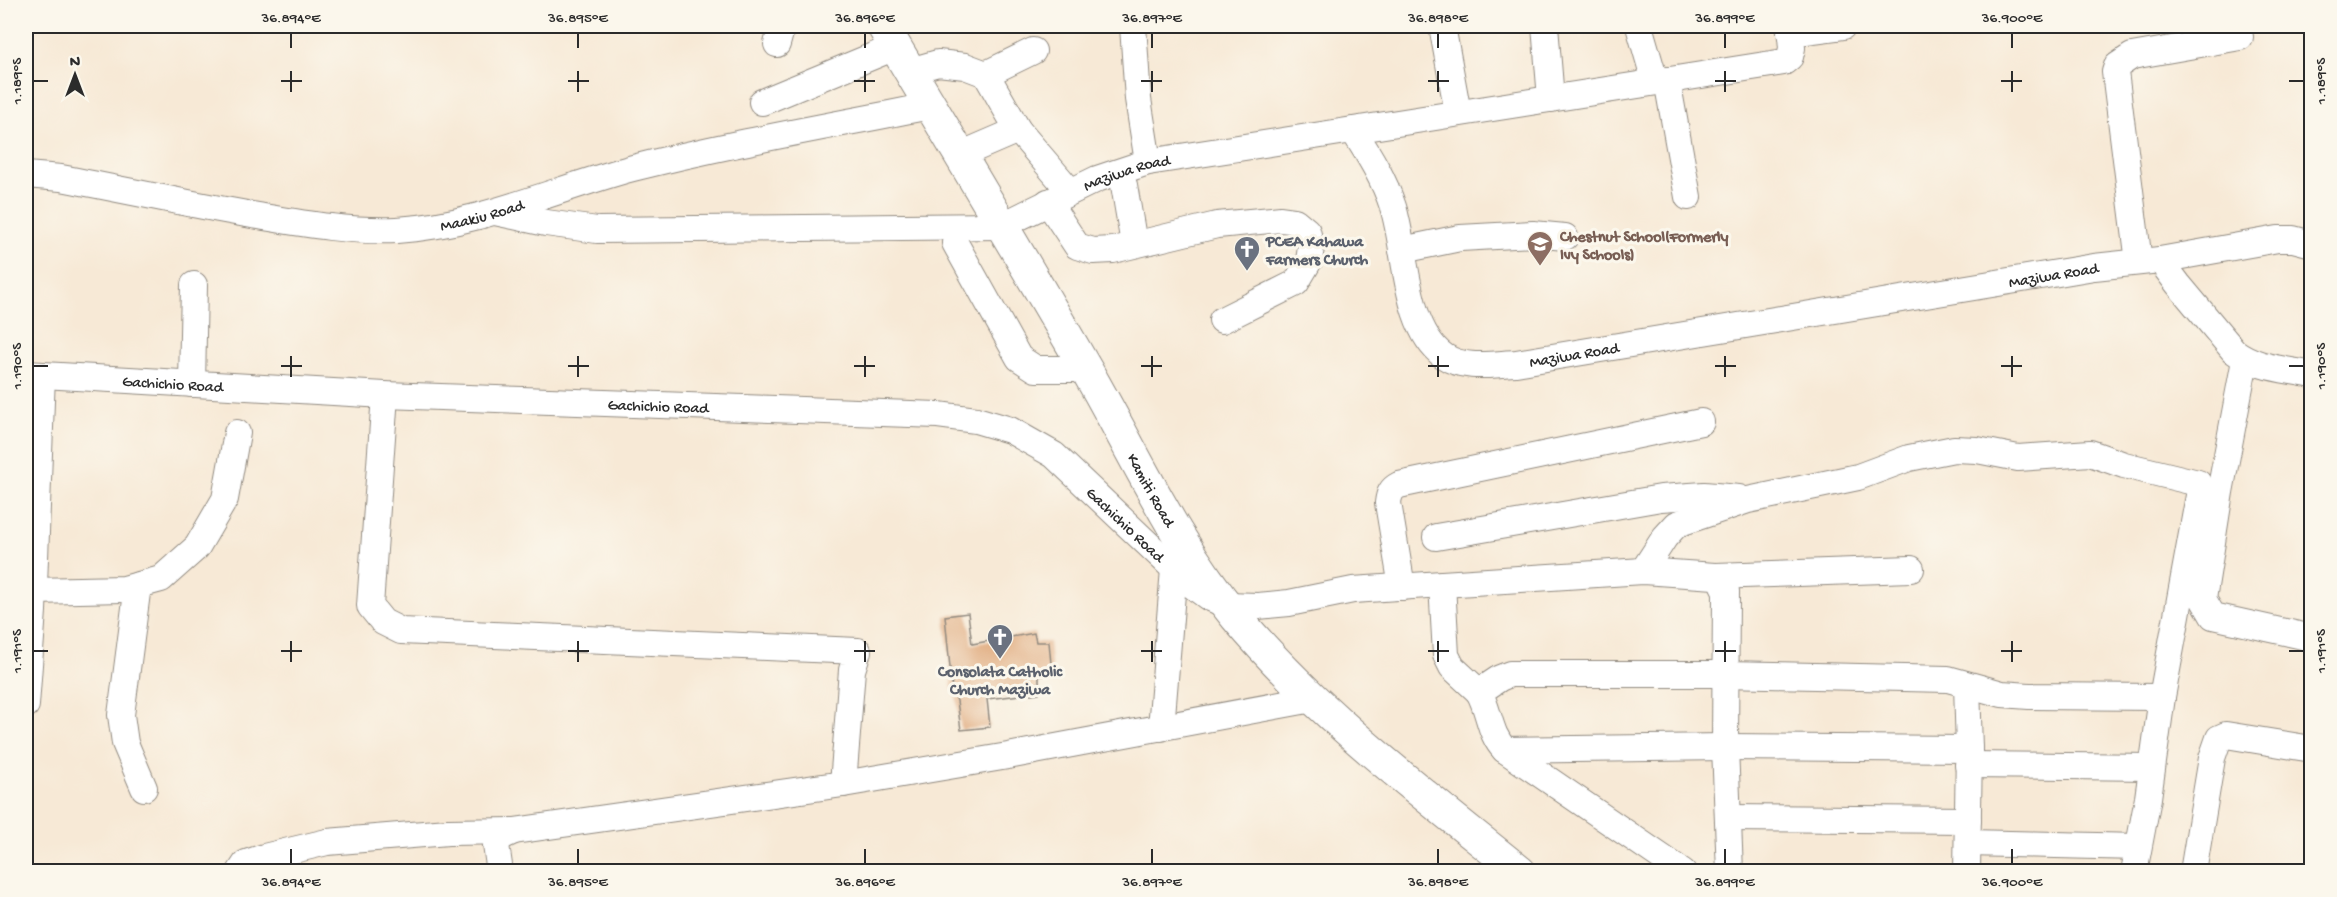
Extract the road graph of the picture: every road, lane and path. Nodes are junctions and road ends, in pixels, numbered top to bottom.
1 (1133, 26) edge
2 (1442, 26) edge
3 (1545, 26) edge
4 (1639, 26) edge
5 (1843, 26) edge
6 (1790, 29) edge
7 (2240, 37) dead end
8 (896, 48) edge
9 (1033, 51) dead end
10 (986, 74) junction
11 (1661, 81) junction
12 (1551, 99) junction
13 (762, 102) dead end
14 (930, 106) junction
15 (1458, 113) junction
16 (1018, 130) junction
17 (1353, 130) junction
18 (960, 156) junction
19 (1148, 162) junction
20 (26, 176) edge
21 (1124, 185) dead end
22 (1059, 197) junction
23 (1688, 197) dead end
24 (495, 213) junction
25 (1001, 226) junction
26 (2308, 235) edge
27 (1565, 237) dead end
28 (955, 243) dead end
29 (1134, 244) junction
30 (1402, 249) junction
31 (2150, 261) junction
32 (194, 285) dead end
33 (1221, 320) dead end
34 (2245, 360) junction
35 (1086, 369) junction
36 (34, 374) edge
37 (2312, 375) edge
38 (192, 384) junction
39 (385, 395) junction
40 (1701, 422) dead end
41 (237, 433) dead end
42 (1748, 500) junction
43 (1436, 537) dead end
44 (1174, 569) junction
45 (1911, 569) dead end
46 (1643, 572) junction
47 (1715, 576) junction
48 (1442, 584) junction
49 (138, 585) junction
50 (1402, 587) junction
51 (31, 604) edge
52 (1227, 605) junction
53 (2310, 630) edge
54 (1726, 674) junction
55 (1967, 685) junction
56 (1479, 692) junction
57 (2162, 697) junction
58 (1313, 699) junction
59 (26, 705) edge
60 (1161, 728) junction
61 (1725, 747) junction
62 (2312, 749) edge
63 (1505, 750) junction
64 (1969, 757) junction
65 (2152, 767) junction
66 (843, 784) junction
67 (144, 788) dead end
68 (1728, 818) junction
69 (514, 831) junction
70 (1968, 832) junction
71 (2136, 859) edge
72 (240, 872) edge
73 (500, 872) edge
74 (1520, 872) edge
75 (1683, 872) edge
76 (1730, 872) edge
77 (1967, 872) edge
78 (2193, 872) edge

1 - 19 street
2 - 15 street
3 - 12 street
4 - 11 street
5 - 6 street
6 - 11 street
7 - 31 street
8 - 10 street
8 - 13 street
8 - 14 main road, Kamiti Road
9 - 10 street
10 - 16 street
11 - 12 street
11 - 23 street
12 - 15 street
14 - 18 main road, Kamiti Road
14 - 24 street, Maakiu Road
15 - 17 street
16 - 18 street
16 - 22 street
17 - 19 street, Maziwa Road
17 - 30 street, Maziwa Road
18 - 25 main road, Kamiti Road
19 - 22 street, Maziwa Road
20 - 24 street, Maakiu Road
21 - 29 street
22 - 25 street, Maziwa Road
22 - 29 street
24 - 25 street
25 - 35 main road, Kamiti Road
26 - 31 street, Maziwa Road
27 - 30 street
28 - 35 street
29 - 33 street
30 - 31 street, Maziwa Road
31 - 34 street
32 - 38 street
34 - 37 street
34 - 53 street
35 - 52 main road, Kamiti Road
36 - 38 street, Gachichio Road
36 - 51 street
38 - 39 street, Gachichio Road
39 - 44 street, Gachichio Road
39 - 66 street
40 - 50 street
41 - 49 street
42 - 43 street
42 - 46 street
42 - 57 street
44 - 52 street, Gachichio Road
44 - 60 street
45 - 47 street
46 - 47 street
46 - 48 street
47 - 54 street
48 - 50 street
48 - 56 street
49 - 51 street
49 - 67 street
50 - 52 street
51 - 59 street
52 - 58 main road, Kamiti Road
54 - 55 street
54 - 56 street
54 - 61 street
55 - 57 street
55 - 64 street
56 - 63 street
57 - 65 street
58 - 60 street
58 - 74 main road, Kamiti Road
60 - 66 street
61 - 63 street
61 - 64 street
61 - 68 street
62 - 78 street
63 - 75 street
64 - 65 street
64 - 70 street
65 - 71 street
66 - 69 street
68 - 70 street
68 - 76 street
69 - 72 street
69 - 73 street
70 - 71 street
70 - 77 street

